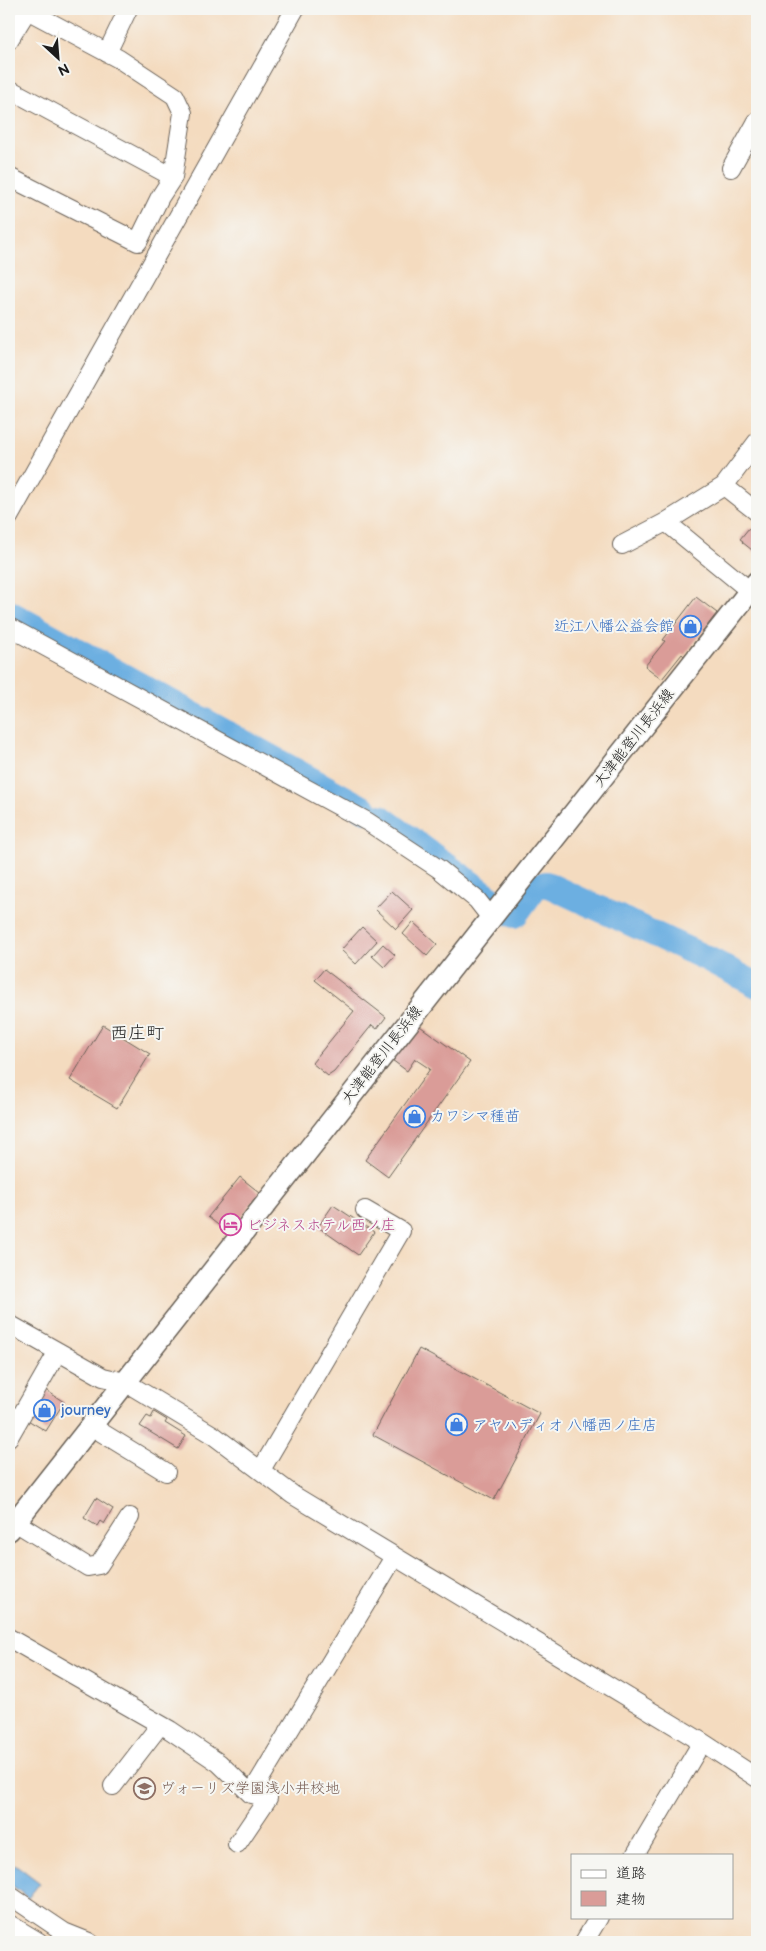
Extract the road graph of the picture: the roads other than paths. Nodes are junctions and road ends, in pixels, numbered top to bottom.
1 (128, 9) edge
2 (295, 9) edge
3 (21, 14) edge
4 (9, 40) edge
5 (107, 53) junction
6 (9, 90) edge
7 (757, 121) edge
8 (731, 168) dead end
9 (9, 177) edge
10 (173, 177) junction
11 (757, 442) edge
12 (724, 486) junction
13 (757, 512) edge
14 (9, 517) edge
15 (666, 522) junction
16 (622, 545) dead end
17 (754, 587) edge
18 (9, 627) edge
19 (490, 918) junction
20 (365, 1210) dead end
21 (9, 1324) edge
22 (57, 1353) junction
23 (125, 1382) junction
24 (91, 1426) junction
25 (9, 1437) edge
26 (261, 1470) junction
27 (166, 1472) dead end
28 (130, 1517) dead end
29 (12, 1526) edge
30 (394, 1557) junction
31 (9, 1638) edge
32 (160, 1724) junction
33 (702, 1742) junction
34 (757, 1778) edge
35 (113, 1786) dead end
36 (251, 1794) junction
37 (237, 1844) dead end
38 (637, 1854) edge
39 (9, 1896) edge
40 (597, 1918) edge
41 (9, 1924) edge
42 (39, 1942) edge
43 (90, 1942) edge
44 (584, 1942) edge

1 - 5 street
2 - 14 street
3 - 4 street
3 - 5 street
5 - 10 street
6 - 10 street
7 - 8 street
9 - 10 street
11 - 12 street
12 - 13 street
12 - 15 street
15 - 16 street
15 - 17 street
17 - 19 main road, 大津能登川長浜線
18 - 19 street
19 - 23 main road, 大津能登川長浜線
20 - 26 street
21 - 22 street
22 - 23 street
22 - 25 street
23 - 24 main road, 大津能登川長浜線
23 - 26 street
24 - 27 street
24 - 29 main road, 大津能登川長浜線
26 - 30 street
28 - 29 street
30 - 33 street
30 - 36 street
31 - 32 street
32 - 35 street
32 - 36 street
33 - 34 street
33 - 38 street
36 - 37 street
39 - 43 street
40 - 44 street
41 - 42 street

